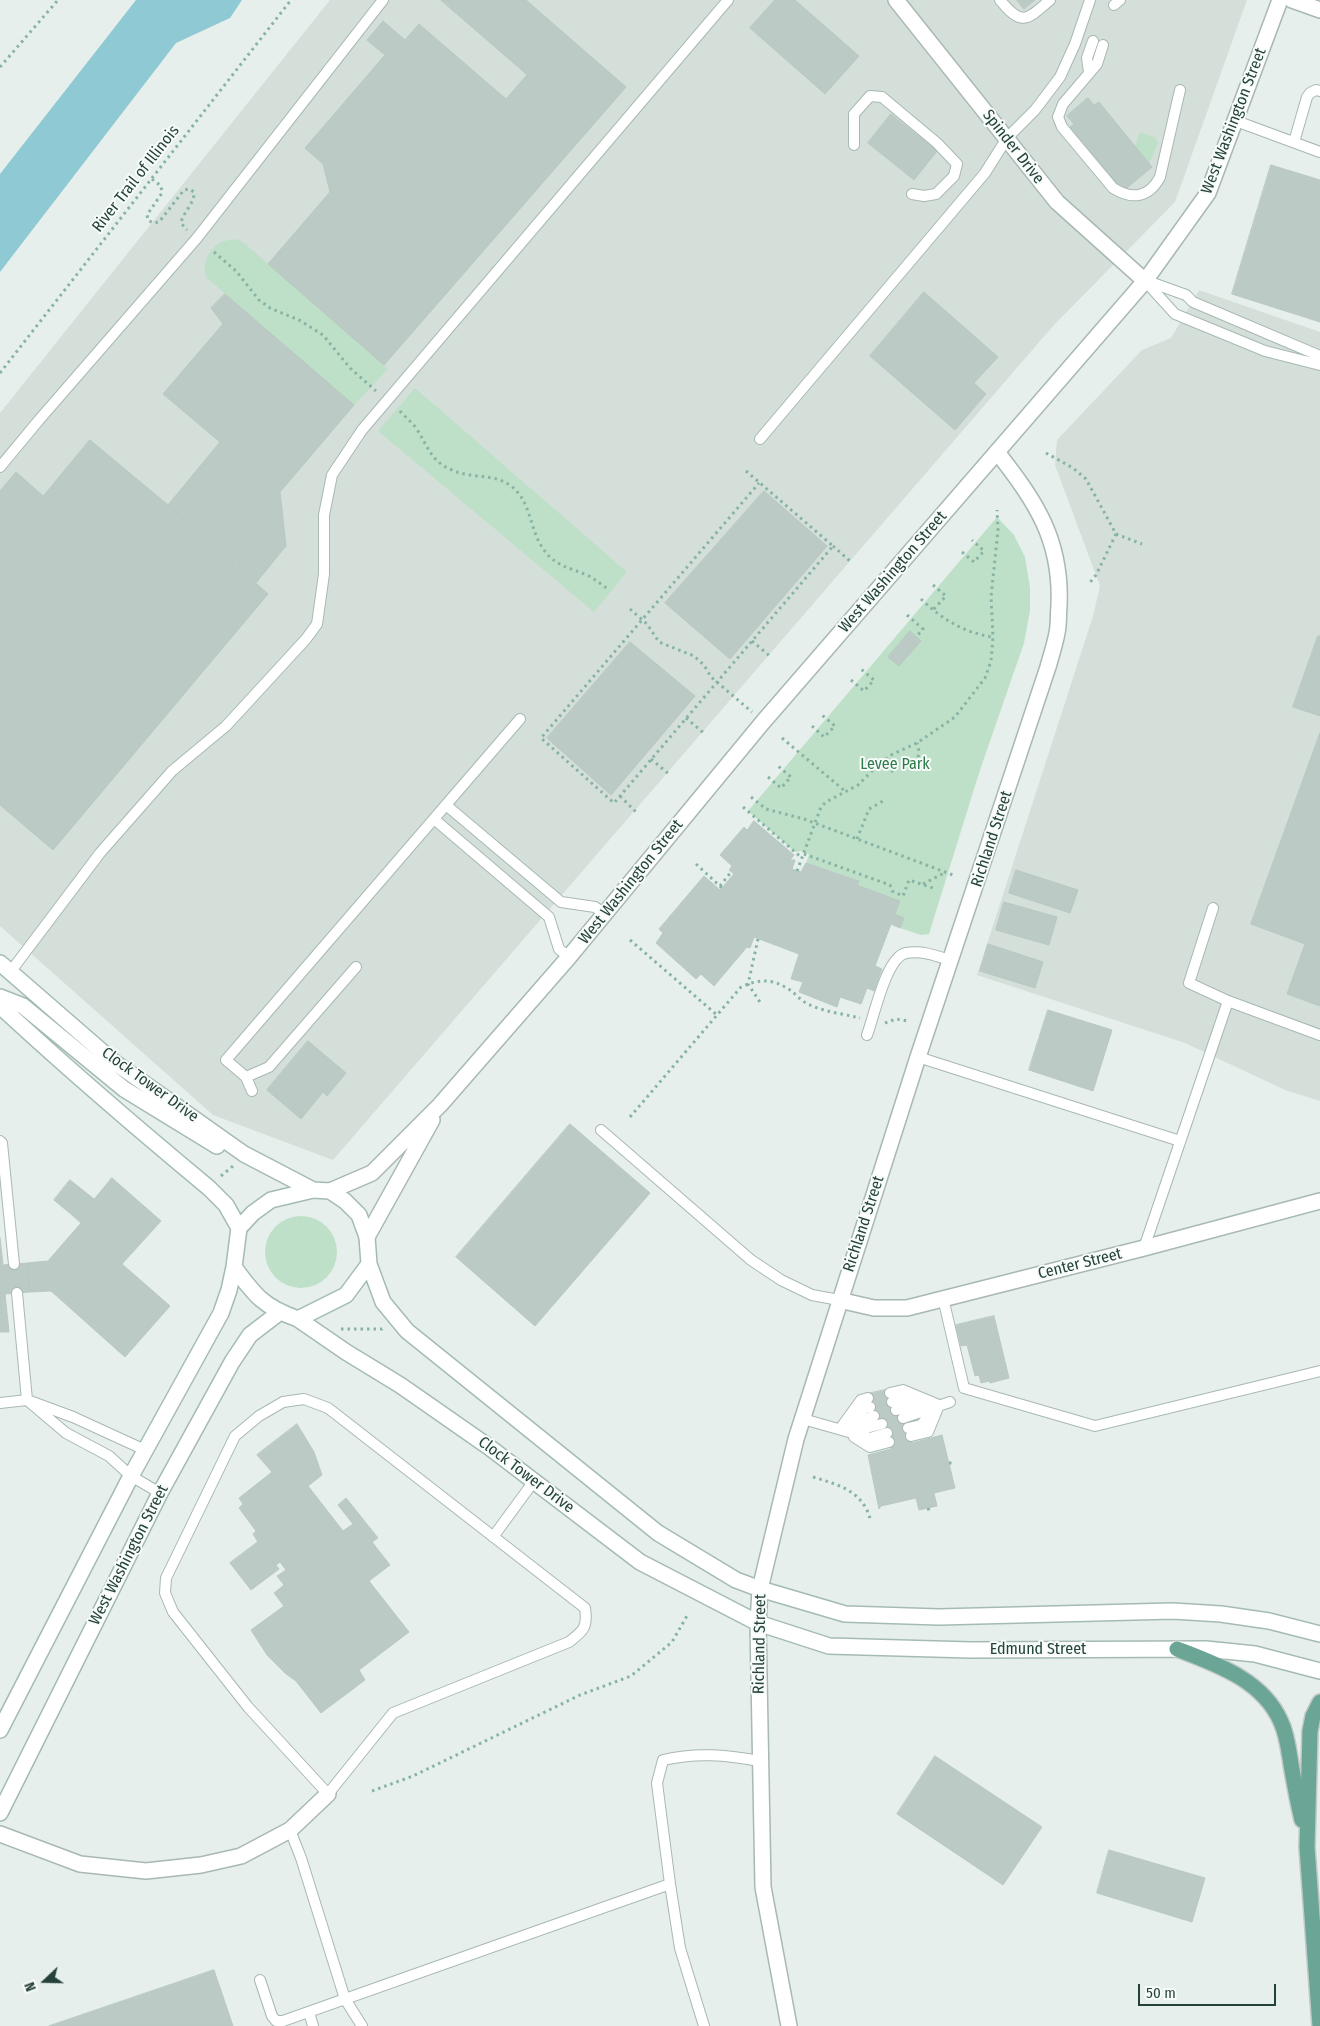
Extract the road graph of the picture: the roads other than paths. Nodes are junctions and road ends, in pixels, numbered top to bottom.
1 (383, 0) edge
2 (728, 0) edge
3 (896, 0) edge
4 (1000, 0) edge
5 (1050, 0) edge
6 (1090, 0) edge
7 (1280, 0) edge
8 (1292, 0) edge
9 (1320, 10) edge
10 (1098, 43) dead end
11 (1180, 90) dead end
12 (1320, 91) edge
13 (1236, 120) junction
14 (1007, 138) junction
15 (1294, 142) junction
16 (854, 145) dead end
17 (1320, 152) edge
18 (912, 194) dead end
19 (1145, 281) junction
20 (1320, 356) edge
21 (1320, 365) edge
22 (760, 439) dead end
23 (997, 452) junction
24 (0, 467) edge
25 (520, 719) dead end
26 (446, 805) junction
27 (434, 819) junction
28 (1213, 908) dead end
29 (604, 914) junction
30 (569, 957) junction
31 (952, 961) junction
32 (5, 967) edge
33 (356, 967) dead end
34 (1228, 1001) junction
35 (1, 1007) edge
36 (867, 1035) dead end
37 (1320, 1035) edge
38 (918, 1057) junction
39 (246, 1077) junction
40 (252, 1091) dead end
41 (440, 1106) junction
42 (601, 1130) dead end
43 (0, 1141) edge
44 (1180, 1141) junction
45 (240, 1156) junction
46 (313, 1190) junction
47 (330, 1191) junction
48 (1320, 1201) edge
49 (239, 1228) junction
50 (367, 1237) junction
51 (1144, 1248) junction
52 (14, 1264) dead end
53 (368, 1264) junction
54 (234, 1267) junction
55 (17, 1293) dead end
56 (943, 1298) junction
57 (839, 1300) junction
58 (280, 1312) junction
59 (298, 1319) junction
60 (1320, 1371) edge
61 (27, 1400) junction
62 (950, 1402) dead end
63 (0, 1403) edge
64 (939, 1405) junction
65 (903, 1418) dead end
66 (803, 1419) junction
67 (878, 1420) junction
68 (840, 1429) junction
69 (910, 1432) dead end
70 (145, 1450) junction
71 (131, 1476) junction
72 (534, 1481) junction
73 (160, 1493) junction
74 (493, 1537) junction
75 (760, 1589) junction
76 (758, 1623) junction
77 (1320, 1634) edge
78 (1177, 1649) junction
79 (1320, 1671) edge
80 (1320, 1702) edge
81 (0, 1730) edge
82 (760, 1761) junction
83 (328, 1794) junction
84 (0, 1813) edge
85 (290, 1830) junction
86 (0, 1834) edge
87 (1307, 1847) junction
88 (670, 1884) junction
89 (260, 1980) dead end
90 (345, 2000) junction
91 (309, 2012) junction
92 (313, 2026) edge
93 (362, 2026) edge
94 (704, 2026) edge
95 (789, 2026) edge
96 (1320, 2026) edge

1 - 24 lane
2 - 32 lane
3 - 14 main road, Spinder Drive
4 - 5 lane
6 - 14 lane
7 - 13 main road, West Washington Street
8 - 9 main road
10 - 11 lane
12 - 15 lane
13 - 15 lane
13 - 19 main road, West Washington Street
14 - 19 main road, Spinder Drive
14 - 22 lane
15 - 17 lane
16 - 18 lane
19 - 20 lane
19 - 21 lane
19 - 23 main road, West Washington Street
23 - 29 main road, West Washington Street
23 - 31 main road, Richland Street
25 - 26 lane
26 - 27 lane
26 - 29 lane
27 - 30 lane
27 - 39 lane
28 - 34 lane
29 - 30 main road, West Washington Street
30 - 41 main road, West Washington Street
31 - 36 lane
31 - 38 main road, Richland Street
32 - 45 main road, Clock Tower Drive
33 - 39 lane
34 - 37 lane
34 - 44 lane
35 - 45 main road
35 - 49 main road
38 - 44 lane
38 - 57 main road, Richland Street
39 - 40 lane
41 - 47 main road, West Washington Street
41 - 50 main road, West Washington Street
42 - 57 lane
43 - 52 lane
44 - 51 lane
45 - 46 main road, Clock Tower Drive
46 - 47 main road
46 - 49 main road
47 - 50 main road
48 - 51 main road, Center Street
49 - 54 main road
50 - 53 main road
51 - 56 main road, Center Street
53 - 59 main road
53 - 75 main road
54 - 58 main road
54 - 70 main road, West Washington Street
55 - 61 lane
56 - 57 main road, Center Street
56 - 60 lane
57 - 66 main road, Richland Street
58 - 59 main road
58 - 73 main road, West Washington Street
59 - 72 main road, Clock Tower Drive
61 - 63 lane
61 - 70 lane
61 - 71 lane
62 - 64 lane
64 - 64 lane
64 - 65 lane
64 - 69 lane
66 - 68 lane
66 - 75 main road, Richland Street
67 - 68 lane
67 - 68 lane
67 - 68 lane
70 - 71 main road, West Washington Street
71 - 73 lane
71 - 81 main road, West Washington Street
72 - 74 lane
72 - 76 main road, Clock Tower Drive
73 - 84 main road, West Washington Street
74 - 83 lane
74 - 83 lane
75 - 76 main road, Richland Street
75 - 77 main road
76 - 78 main road, Edmund Street
76 - 82 main road, Richland Street
78 - 79 main road, Edmund Street
78 - 87 main road
80 - 87 main road
82 - 88 lane
82 - 95 main road, Richland Street
83 - 85 main road
85 - 86 main road
85 - 90 lane
87 - 96 main road
88 - 90 lane
88 - 94 lane
89 - 91 lane
90 - 91 lane
90 - 93 lane
91 - 92 lane

